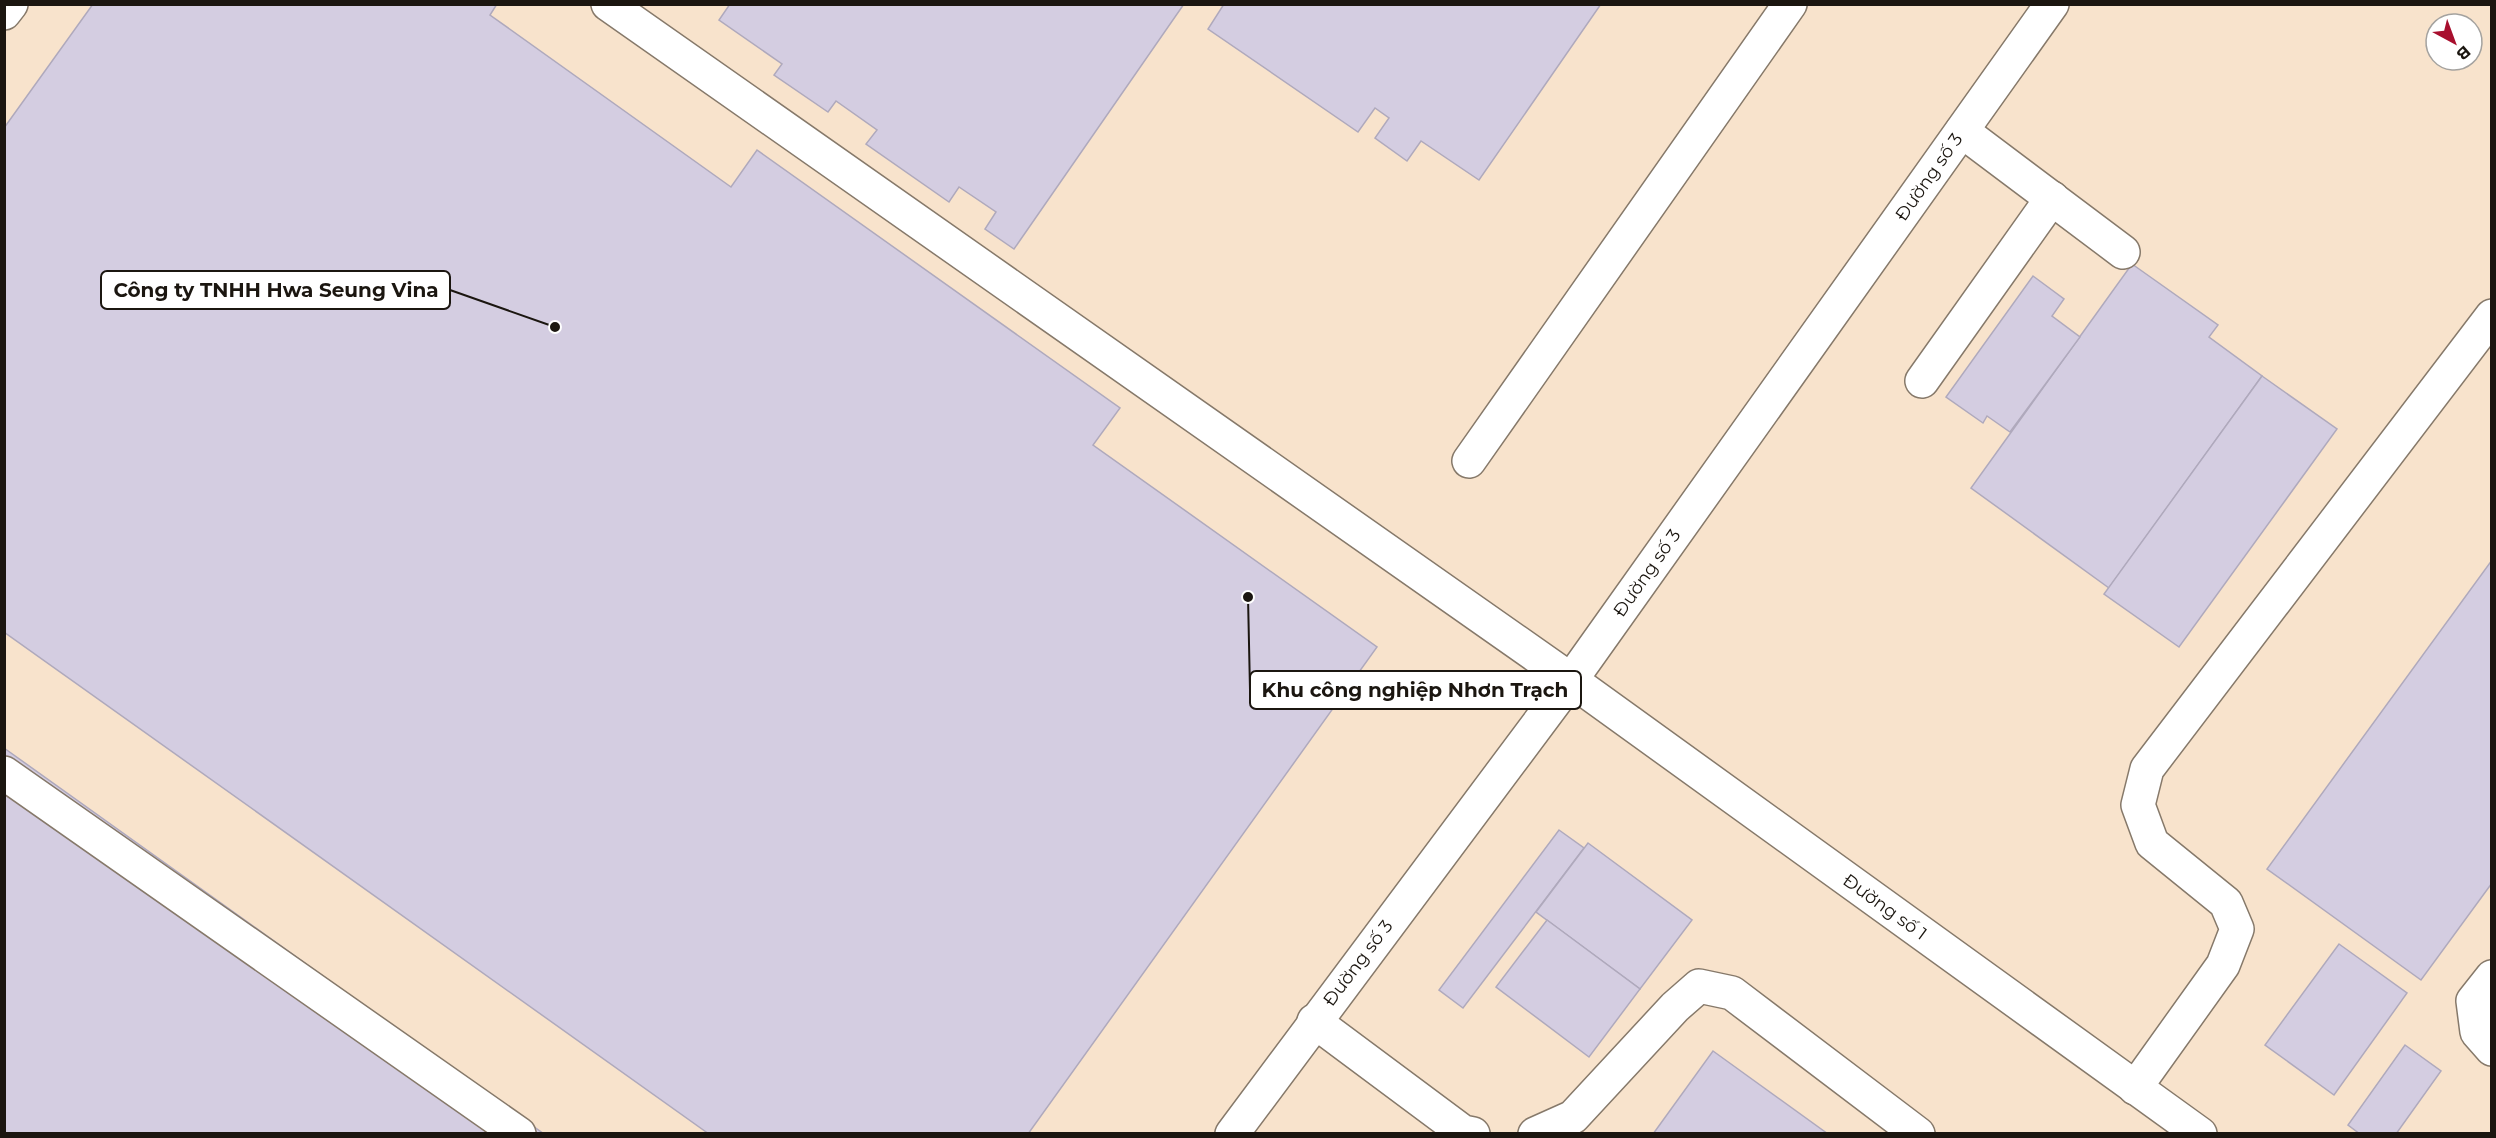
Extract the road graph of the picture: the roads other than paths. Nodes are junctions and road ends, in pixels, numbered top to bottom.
1 (11, 4) edge
2 (608, 4) edge
3 (1790, 4) edge
4 (2052, 4) edge
5 (4, 13) edge
6 (1962, 131) junction
7 (2052, 198) junction
8 (2123, 252) dead end
9 (2492, 316) edge
10 (1922, 381) dead end
11 (1469, 461) dead end
12 (1571, 680) junction
13 (4, 773) edge
14 (2492, 977) edge
15 (1314, 1021) junction
16 (2492, 1049) edge
17 (2135, 1088) junction
18 (519, 1134) edge
19 (1232, 1134) edge
20 (1473, 1134) edge
21 (1535, 1134) edge
22 (1918, 1134) edge
23 (2200, 1134) edge

1 - 5 street
2 - 12 street, Đường số 1
3 - 11 street
4 - 6 street, Đường số 3
6 - 7 street
6 - 12 street, Đường số 3
7 - 8 street
7 - 10 street
9 - 17 street
12 - 15 street, Đường số 3
12 - 17 street, Đường số 1
13 - 18 street
14 - 16 street
15 - 19 street, Đường số 3
15 - 20 street
17 - 23 street, Đường số 1
21 - 22 street

